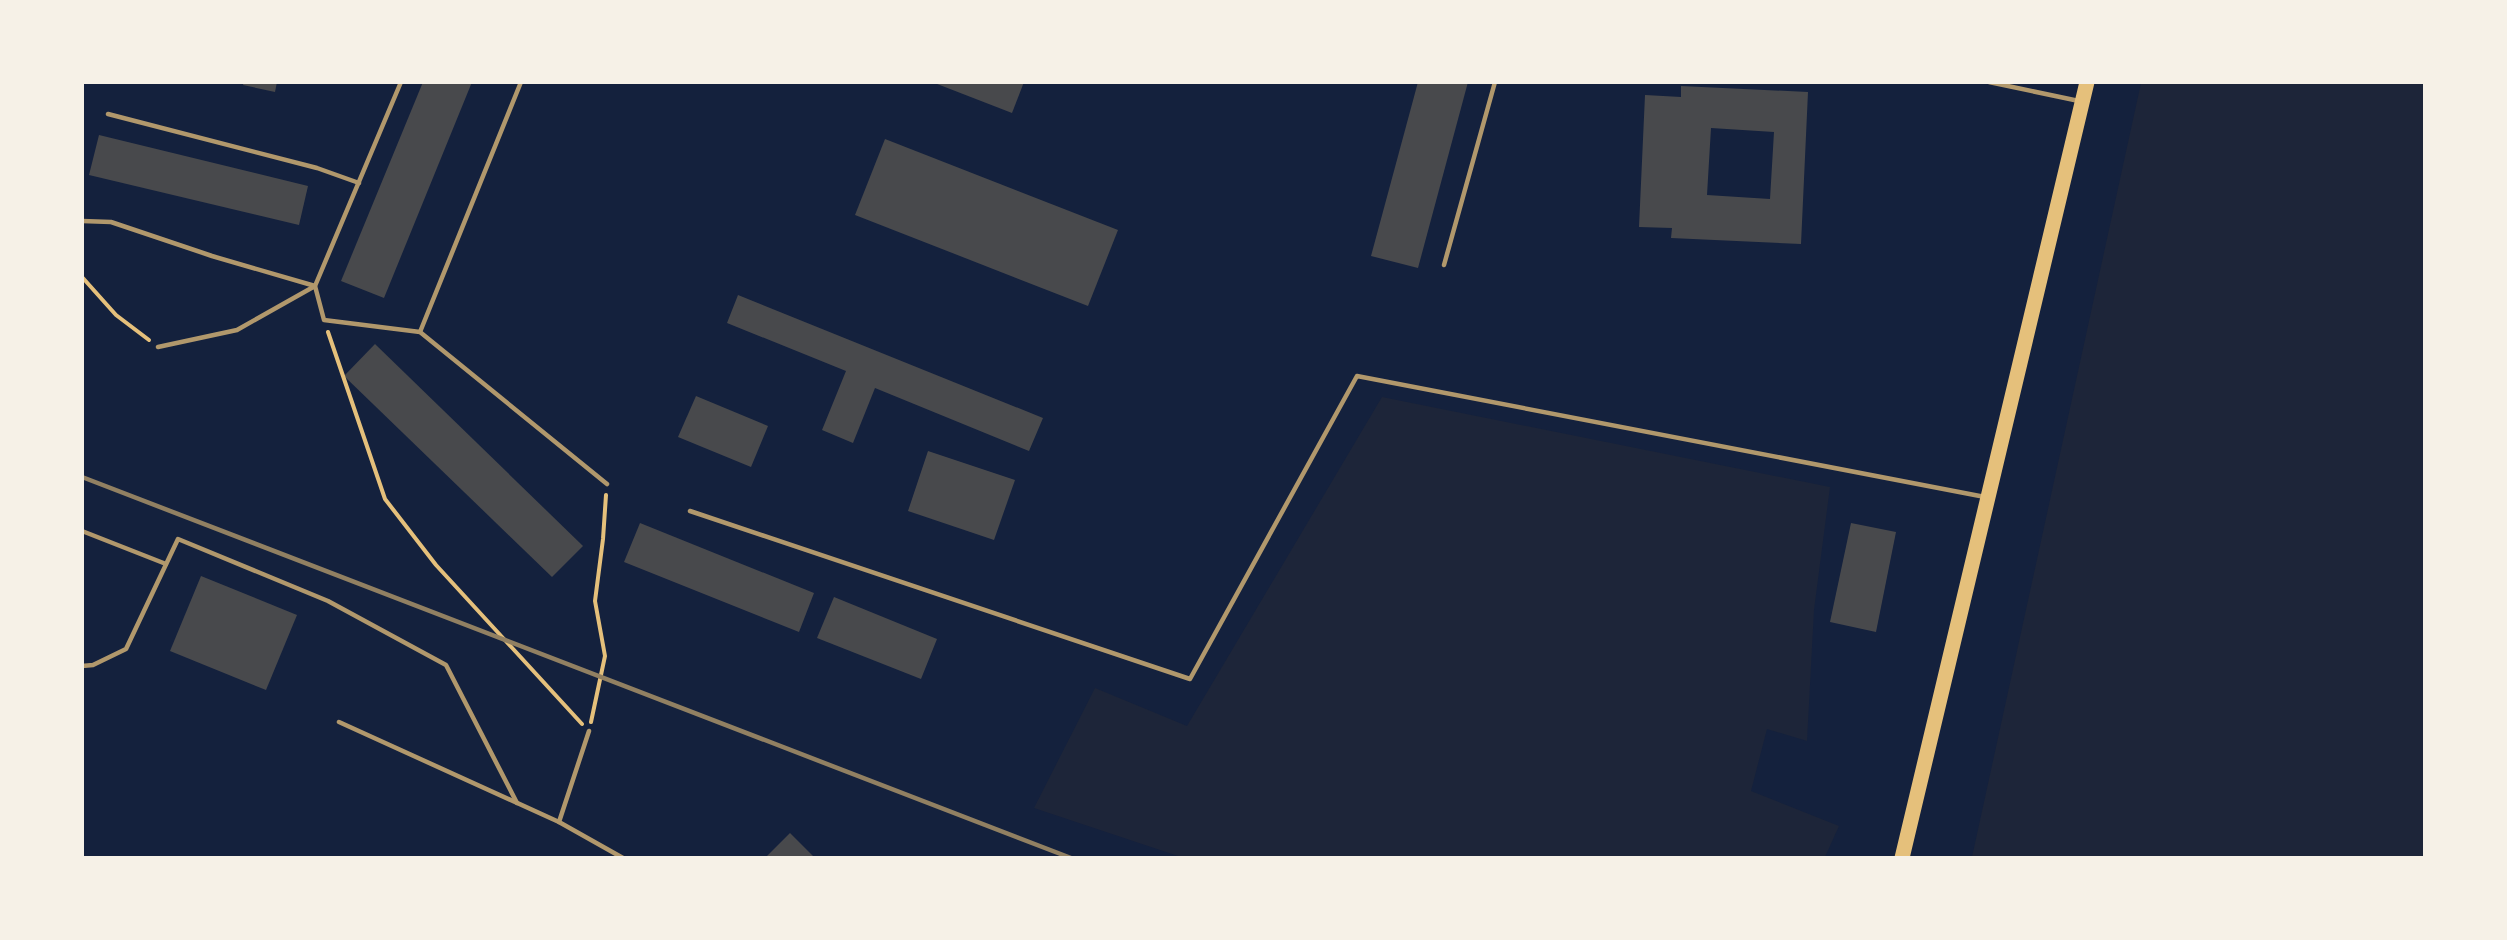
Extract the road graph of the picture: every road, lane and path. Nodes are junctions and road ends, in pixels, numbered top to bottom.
1 (401, 82) edge
2 (521, 82) edge
3 (1495, 82) edge
4 (1989, 82) edge
5 (2087, 82) edge
6 (2082, 102) junction
7 (108, 114) dead end
8 (359, 183) junction
9 (82, 221) edge
10 (1444, 265) dead end
11 (82, 277) edge
12 (315, 286) junction
13 (324, 320) junction
14 (420, 332) junction
15 (158, 347) joint
16 (607, 484) joint
17 (1988, 498) junction
18 (690, 511) dead end
19 (82, 531) edge
20 (166, 564) junction
21 (82, 666) edge
22 (339, 722) dead end
23 (589, 731) junction
24 (517, 802) junction
25 (560, 822) junction
26 (623, 858) edge
27 (1902, 858) edge

1 - 8 lane
2 - 14 lane
3 - 10 lane
4 - 6 lane
5 - 6 main road
6 - 17 main road
7 - 8 lane
8 - 12 lane
9 - 12 lane
11 - 15 path
12 - 13 lane
12 - 15 lane
13 - 14 lane
13 - 23 path
14 - 16 lane
16 - 23 path
17 - 18 lane
17 - 27 main road
19 - 20 lane
20 - 21 lane
20 - 24 lane
22 - 24 lane
23 - 25 lane
24 - 25 lane
25 - 26 lane

